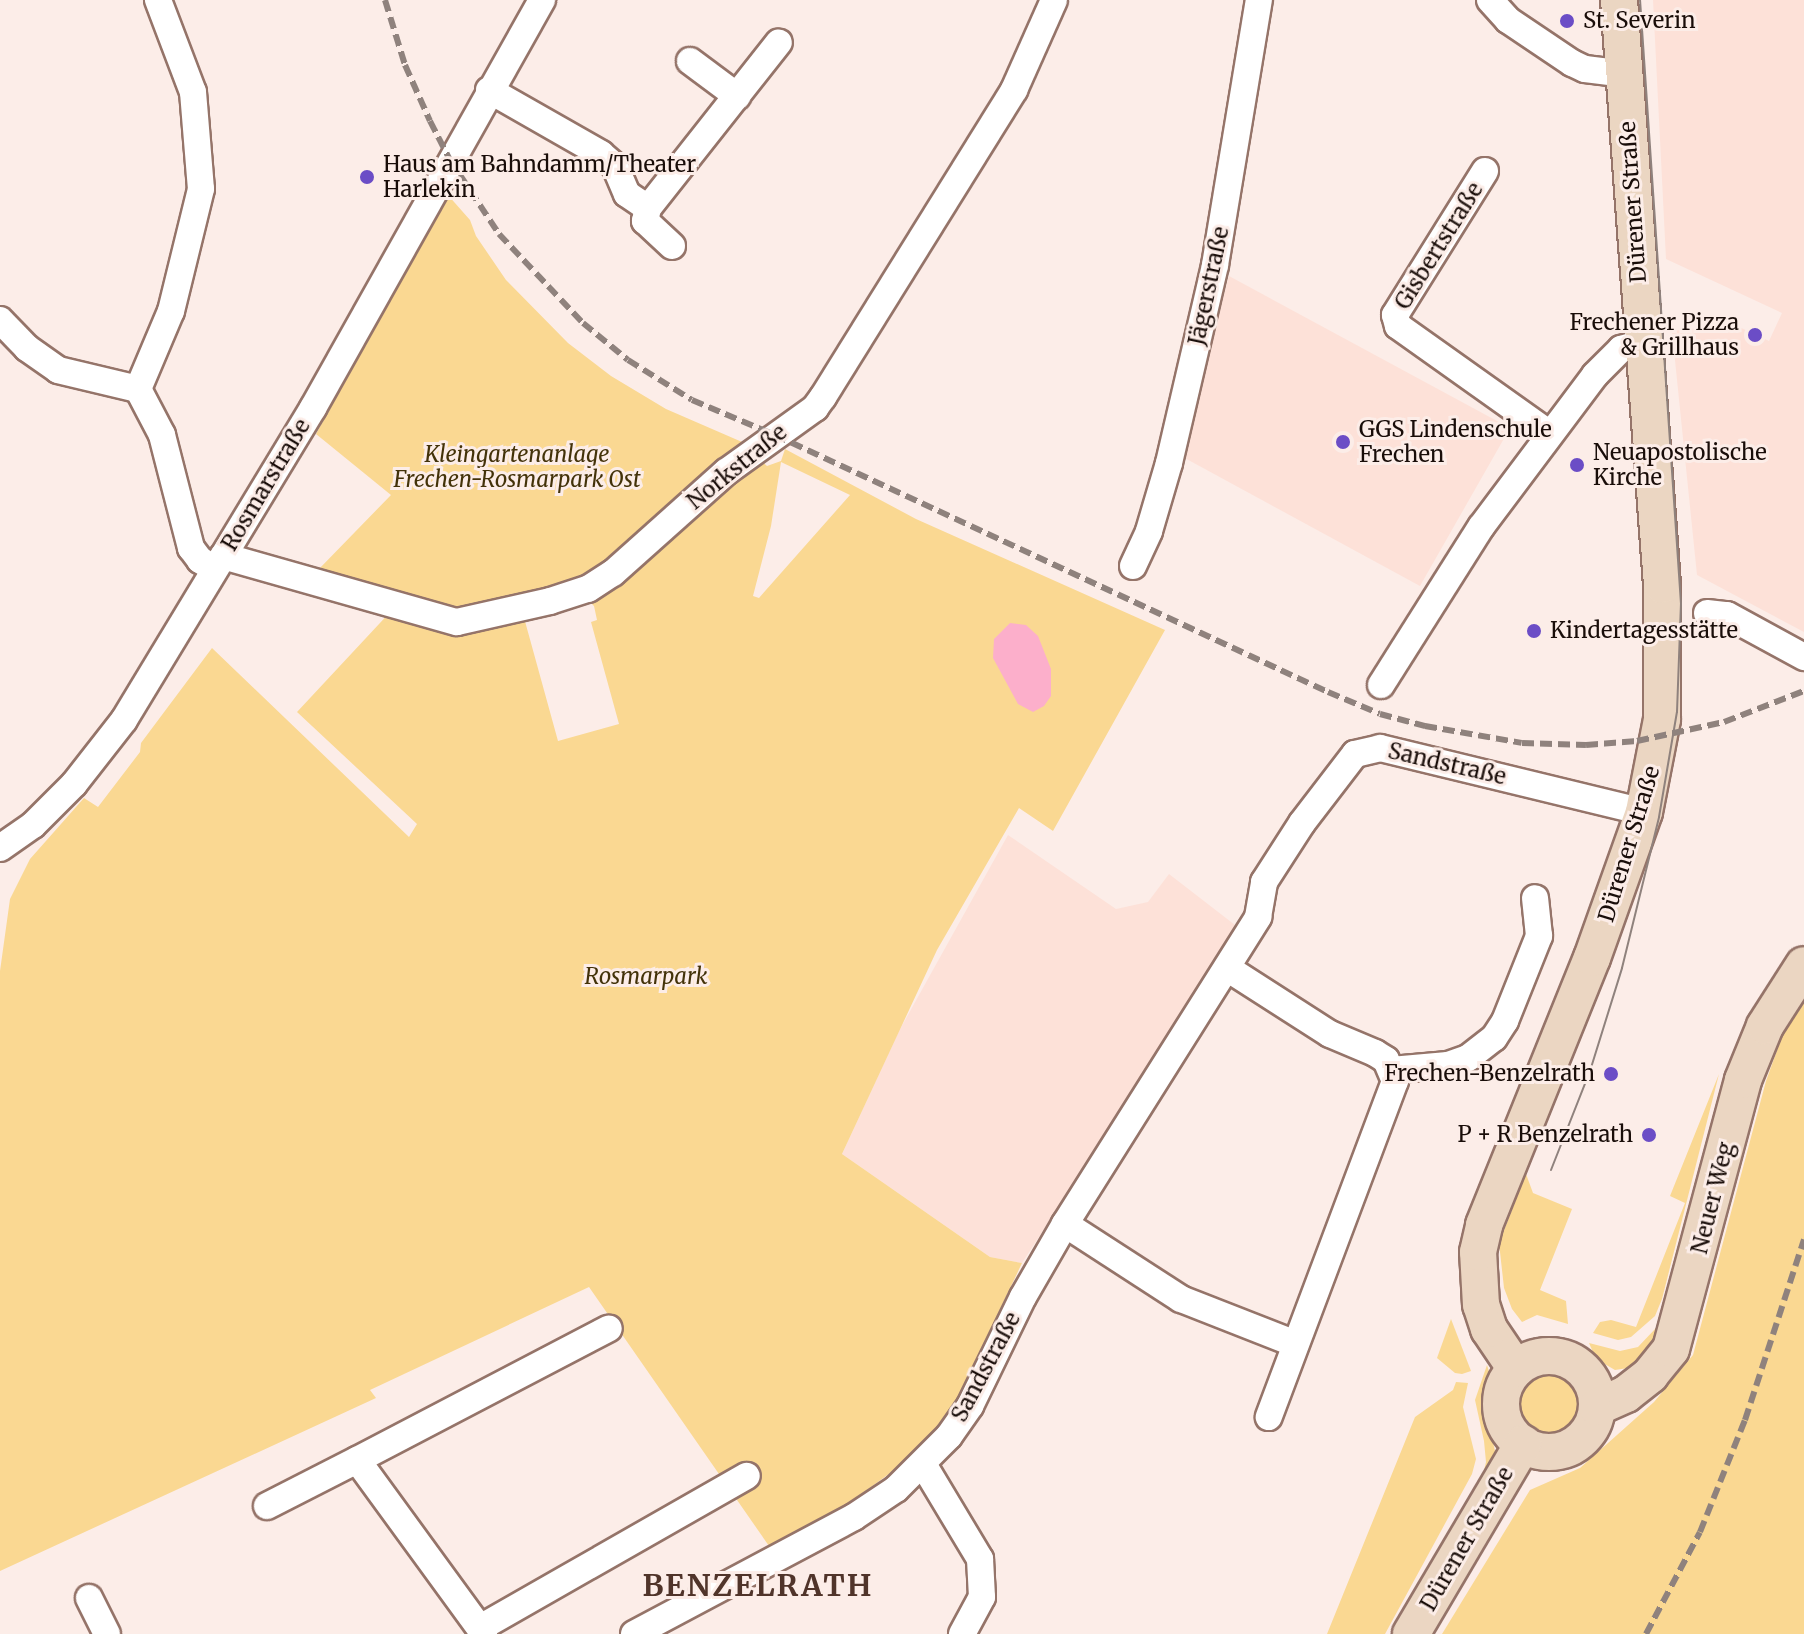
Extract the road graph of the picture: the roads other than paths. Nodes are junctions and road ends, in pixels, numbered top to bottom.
1 (158, 0) edge
2 (542, 0) edge
3 (1054, 0) edge
4 (1259, 0) edge
5 (1490, 0) edge
6 (1619, 0) edge
7 (779, 42) dead end
8 (690, 61) dead end
9 (1624, 74) junction
10 (489, 90) junction
11 (737, 96) junction
12 (1485, 171) dead end
13 (648, 208) junction
14 (672, 246) dead end
15 (0, 320) edge
16 (1645, 342) junction
17 (138, 389) junction
18 (1550, 434) junction
19 (219, 563) junction
20 (1133, 566) dead end
21 (1707, 613) dead end
22 (1804, 657) edge
23 (1381, 685) dead end
24 (1644, 812) junction
25 (0, 848) edge
26 (1535, 898) dead end
27 (1804, 965) edge
28 (1227, 968) junction
29 (1391, 1070) junction
30 (1065, 1224) junction
31 (609, 1328) dead end
32 (1296, 1344) junction
33 (1516, 1369) junction
34 (1597, 1407) junction
35 (1269, 1417) dead end
36 (1523, 1444) junction
37 (357, 1460) junction
38 (923, 1464) junction
39 (747, 1476) dead end
40 (267, 1506) dead end
41 (89, 1598) dead end
42 (482, 1631) edge
43 (107, 1634) edge
44 (634, 1634) edge
45 (962, 1634) edge
46 (1411, 1634) edge

1 - 17 street
2 - 10 street, Rosmarstraße
3 - 19 street, Norkstraße
4 - 20 street, Jägerstraße
5 - 9 street
6 - 9 main road, Dürener Straße
7 - 11 street
8 - 11 street
9 - 16 main road, Dürener Straße
10 - 13 street
10 - 19 street, Rosmarstraße
11 - 13 street
12 - 18 street, Gisbertstraße
13 - 14 street
15 - 17 street
16 - 18 street
16 - 24 main road, Dürener Straße
17 - 19 street
18 - 23 street
19 - 25 street, Rosmarstraße
21 - 22 street
24 - 28 street, Sandstraße
24 - 33 main road, Dürener Straße
26 - 29 street
27 - 34 main road, Neuer Weg
28 - 29 street
28 - 30 street, Sandstraße
29 - 32 street
30 - 32 street
30 - 38 street, Sandstraße
31 - 37 street
32 - 35 street
33 - 34 main road
33 - 36 main road
34 - 36 main road
36 - 46 main road, Dürener Straße
37 - 40 street
37 - 42 street
38 - 44 street, Sandstraße
38 - 45 street
39 - 42 street
41 - 43 street

